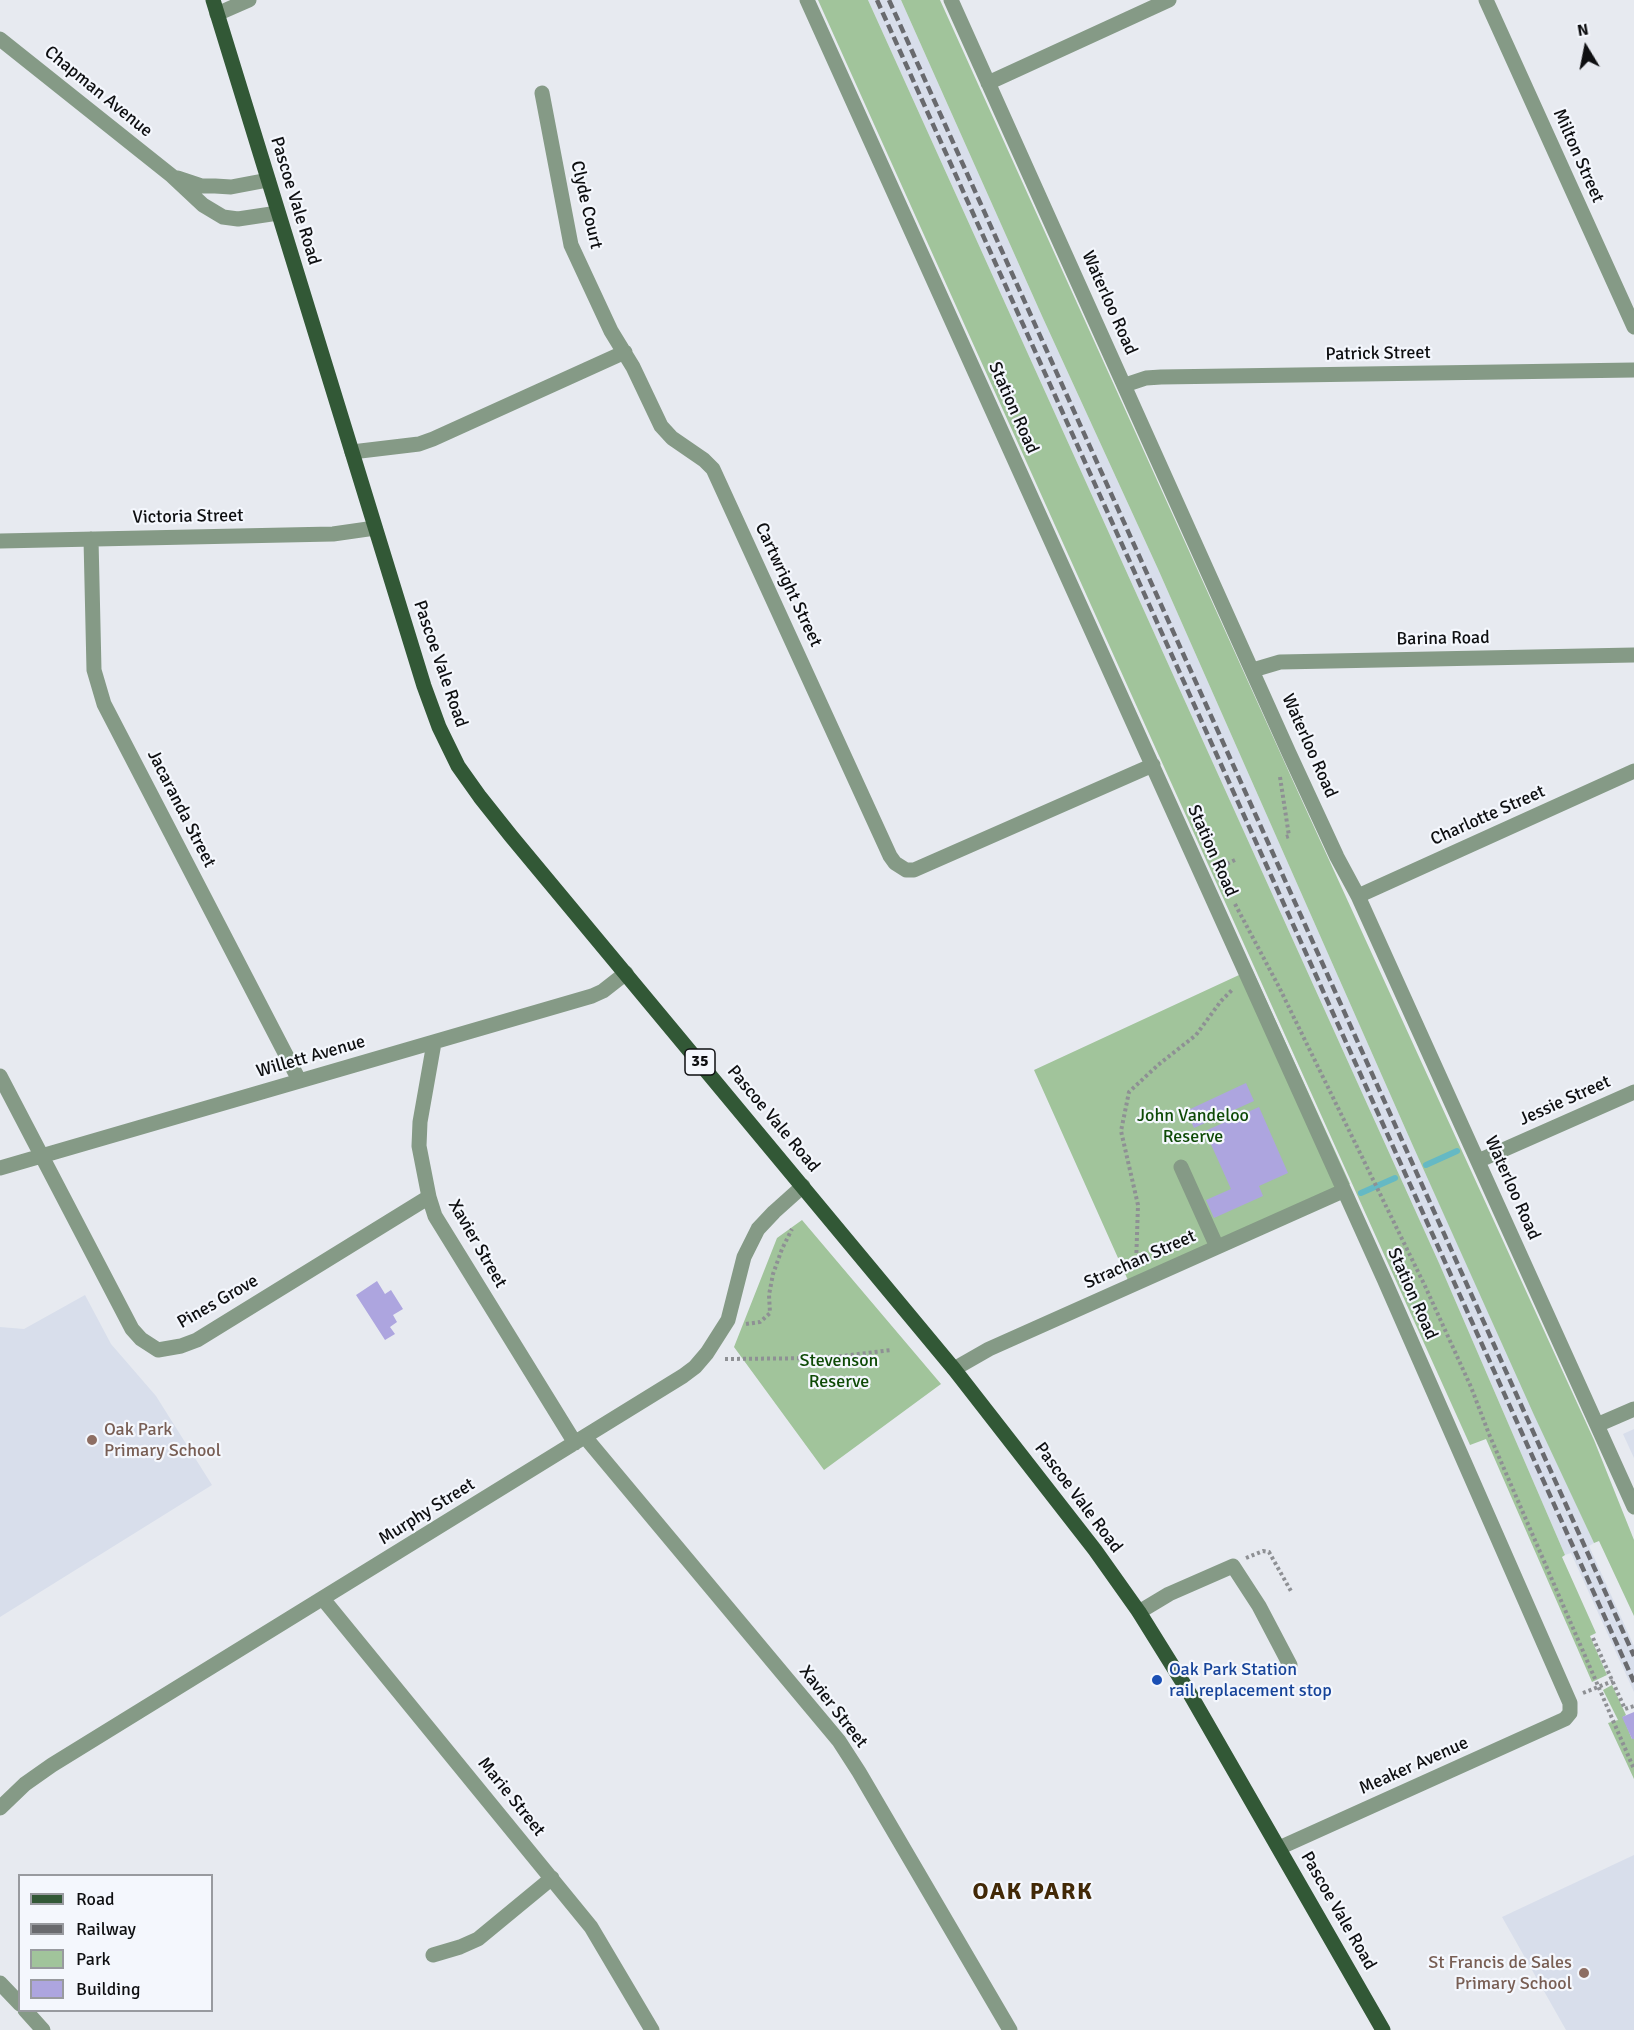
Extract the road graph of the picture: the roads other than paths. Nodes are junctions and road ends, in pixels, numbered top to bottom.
1 (249, 0) edge
2 (807, 0) edge
3 (951, 0) edge
4 (1169, 0) edge
5 (1486, 0) edge
6 (215, 7) edge
7 (1, 41) edge
8 (988, 83) junction
9 (542, 93) dead end
10 (172, 176) junction
11 (268, 180) junction
12 (278, 213) junction
13 (1634, 327) edge
14 (625, 352) junction
15 (1634, 370) edge
16 (1125, 385) junction
17 (352, 452) junction
18 (375, 528) junction
19 (91, 539) junction
20 (0, 541) edge
21 (1634, 655) edge
22 (1253, 670) junction
23 (1153, 765) junction
24 (1634, 771) edge
25 (1358, 896) junction
26 (626, 973) junction
27 (434, 1043) junction
28 (0, 1076) edge
29 (299, 1080) junction
30 (1634, 1092) edge
31 (42, 1156) junction
32 (1478, 1161) junction
33 (1181, 1167) dead end
34 (0, 1168) edge
35 (803, 1186) junction
36 (1343, 1191) junction
37 (429, 1197) junction
38 (1217, 1247) junction
39 (954, 1369) junction
40 (1634, 1409) edge
41 (1597, 1425) junction
42 (580, 1440) junction
43 (1634, 1507) edge
44 (323, 1599) junction
45 (1139, 1612) junction
46 (1290, 1665) dead end
47 (1565, 1719) joint
48 (0, 1808) edge
49 (1279, 1848) junction
50 (552, 1878) junction
51 (433, 1955) dead end
52 (0, 1983) edge
53 (18, 2002) edge
54 (28, 2012) edge
55 (43, 2030) edge
56 (652, 2030) edge
57 (1010, 2030) edge
58 (1383, 2030) edge

1 - 6 street
2 - 23 street, Station Road
3 - 8 street, Waterloo Road
4 - 8 street
5 - 13 street, Milton Street
6 - 11 main road, Pascoe Vale Road / 35
7 - 10 street, Chapman Avenue
8 - 16 street, Waterloo Road
9 - 14 street, Clyde Court
10 - 11 street, Chapman Avenue
10 - 12 street, Chapman Avenue
11 - 12 main road, Pascoe Vale Road / 35
12 - 17 main road, Pascoe Vale Road / 35
14 - 17 street
14 - 23 street, Cartwright Street
15 - 16 street, Patrick Street
16 - 22 street, Waterloo Road
17 - 18 main road, Pascoe Vale Road / 35
18 - 19 street, Victoria Street
18 - 26 main road, Pascoe Vale Road / 35
19 - 20 street, Victoria Street
19 - 29 street, Jacaranda Street
21 - 22 street, Barina Road
22 - 25 street, Waterloo Road
23 - 36 street, Station Road
24 - 25 street, Charlotte Street
25 - 32 street, Waterloo Road
26 - 27 street, Willett Avenue
26 - 35 main road, Pascoe Vale Road / 35
27 - 29 street, Willett Avenue
27 - 37 street, Xavier Street
28 - 31 street
29 - 31 street, Willett Avenue
30 - 32 street, Jessie Street
31 - 34 street, Willett Avenue
31 - 37 street, Pines Grove
32 - 41 street, Waterloo Road
33 - 38 street
35 - 39 main road, Pascoe Vale Road / 35
35 - 42 street, Murphy Street
36 - 38 street, Strachan Street
36 - 47 street, Station Road
37 - 42 street, Xavier Street
38 - 39 street, Strachan Street
39 - 45 main road, Pascoe Vale Road / 35
40 - 41 street
41 - 43 street, Waterloo Road
42 - 44 street, Murphy Street
42 - 57 street, Xavier Street
44 - 48 street, Murphy Street
44 - 50 street, Marie Street
45 - 46 street
45 - 49 main road, Pascoe Vale Road / 35
47 - 49 street, Meaker Avenue
49 - 58 main road, Pascoe Vale Road / 35
50 - 51 street
50 - 56 street, Marie Street
52 - 53 street
54 - 55 street

